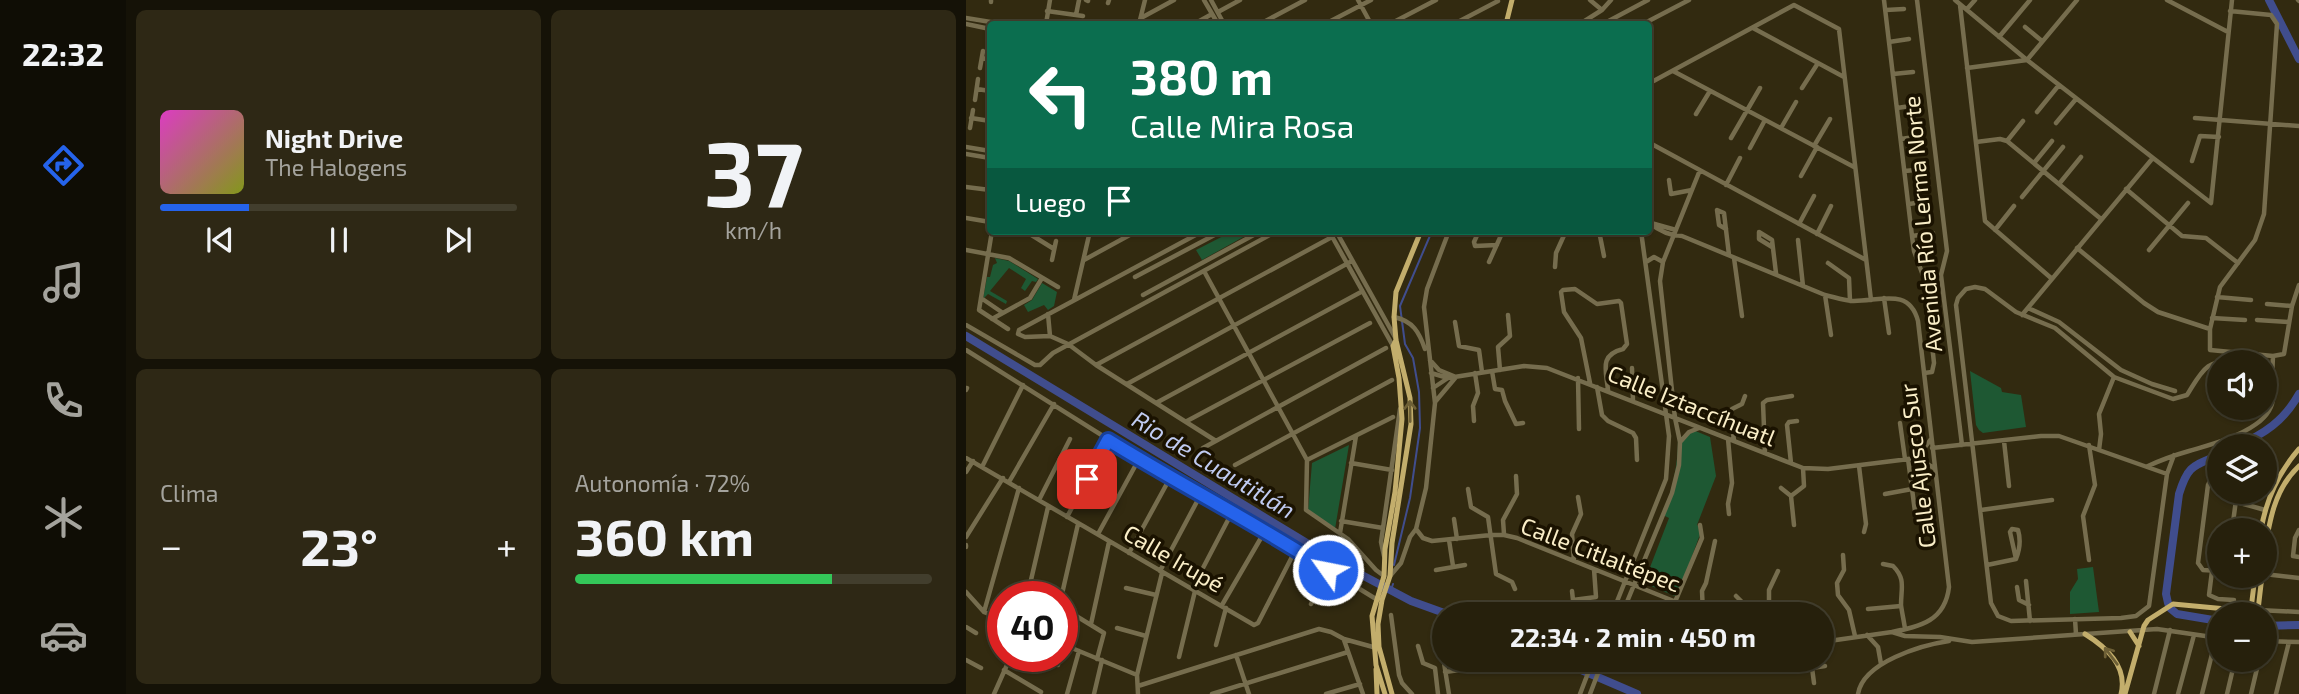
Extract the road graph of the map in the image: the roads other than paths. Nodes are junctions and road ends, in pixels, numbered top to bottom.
1 (1050, 0) edge
2 (1079, 0) edge
3 (1145, 0) edge
4 (1174, 0) edge
5 (1204, 0) edge
6 (1211, 0) edge
7 (1240, 0) edge
8 (1305, 0) edge
9 (1371, 0) edge
10 (1436, 0) edge
11 (1485, 0) edge
12 (1512, 0) edge
13 (1590, 0) edge
14 (1611, 0) edge
15 (1648, 0) edge
16 (1689, 0) edge
17 (1884, 0) edge
18 (1917, 0) edge
19 (1975, 0) edge
20 (2030, 0) edge
21 (2076, 0) edge
22 (2167, 0) edge
23 (2232, 0) edge
24 (1498, 1) edge
25 (1958, 2) edge
26 (1360, 3) edge
27 (1488, 6) junction
28 (1904, 9) dead end
29 (1966, 9) junction
30 (1602, 10) junction
31 (1886, 10) junction
32 (1047, 11) junction
33 (2230, 11) junction
34 (1215, 13) junction
35 (1076, 15) junction
36 (1083, 16) dead end
37 (966, 18) edge
38 (1140, 18) junction
39 (1046, 21) edge
40 (1140, 21) edge
41 (1200, 21) edge
42 (1217, 21) edge
43 (1222, 21) edge
44 (1266, 21) edge
45 (1330, 21) edge
46 (1369, 21) edge
47 (1396, 21) edge
48 (1460, 21) edge
49 (1507, 21) edge
50 (1585, 21) edge
51 (1609, 21) edge
52 (1649, 21) edge
53 (966, 24) edge
54 (981, 24) junction
55 (987, 24) edge
56 (987, 27) edge
57 (1753, 27) junction
58 (2025, 27) dead end
59 (2228, 32) junction
60 (1999, 37) junction
61 (1909, 40) dead end
62 (2042, 41) junction
63 (1889, 42) junction
64 (983, 51) dead end
65 (982, 58) junction
66 (987, 59) edge
67 (2027, 60) junction
68 (1818, 63) junction
69 (980, 68) dead end
70 (1966, 68) junction
71 (1673, 71) junction
72 (1913, 72) dead end
73 (1893, 74) junction
74 (1845, 77) junction
75 (978, 79) dead end
76 (1652, 82) edge
77 (2059, 85) junction
78 (1760, 88) dead end
79 (1802, 88) dead end
80 (976, 89) junction
81 (1710, 90) junction
82 (987, 91) edge
83 (2076, 99) junction
84 (975, 100) dead end
85 (1796, 102) dead end
86 (1917, 106) dead end
87 (1897, 108) junction
88 (973, 110) dead end
89 (1747, 110) junction
90 (2037, 112) dead end
91 (1696, 114) dead end
92 (971, 118) junction
93 (2195, 118) dead end
94 (1830, 119) dead end
95 (1765, 120) junction
96 (2220, 120) junction
97 (987, 121) edge
98 (2022, 121) dead end
99 (2056, 123) dead end
100 (2270, 124) junction
101 (2299, 126) edge
102 (970, 128) dead end
103 (1782, 128) junction
104 (1921, 136) dead end
105 (2218, 137) junction
106 (1731, 138) dead end
107 (1901, 139) junction
108 (2007, 141) junction
109 (2052, 141) dead end
110 (1976, 142) junction
111 (1652, 144) edge
112 (1816, 147) junction
113 (966, 148) edge
114 (1750, 148) dead end
115 (2063, 148) dead end
116 (987, 151) edge
117 (966, 154) edge
118 (2081, 157) dead end
119 (987, 158) edge
120 (1740, 158) dead end
121 (2152, 159) junction
122 (2192, 161) dead end
123 (2034, 163) junction
124 (1855, 168) junction
125 (1925, 169) dead end
126 (1700, 170) junction
127 (2044, 170) junction
128 (1905, 172) junction
129 (1801, 176) dead end
130 (1669, 180) dead end
131 (2059, 184) junction
132 (1726, 185) junction
133 (966, 187) edge
134 (2126, 189) junction
135 (987, 190) edge
136 (1692, 190) junction
137 (1814, 196) dead end
138 (2022, 197) dead end
139 (1929, 201) dead end
140 (2188, 203) dead end
141 (1908, 204) junction
142 (1831, 206) dead end
143 (2014, 206) dead end
144 (966, 218) edge
145 (2101, 219) junction
146 (987, 222) edge
147 (1652, 224) edge
148 (1798, 224) junction
149 (1652, 226) edge
150 (2169, 226) junction
151 (1726, 229) dead end
152 (1676, 230) junction
153 (1995, 230) junction
154 (1933, 233) dead end
155 (1817, 234) junction
156 (991, 235) edge
157 (1031, 235) edge
158 (1089, 235) edge
159 (1130, 235) edge
160 (1196, 235) edge
161 (1214, 235) edge
162 (1254, 235) edge
163 (1270, 235) edge
164 (1333, 235) edge
165 (1335, 235) edge
166 (1419, 235) edge
167 (1448, 235) edge
168 (1477, 235) edge
169 (1501, 235) edge
170 (1564, 235) edge
171 (1599, 235) edge
172 (1642, 235) edge
173 (1674, 236) junction
174 (1682, 236) junction
175 (1912, 236) junction
176 (1798, 240) dead end
177 (1056, 241) dead end
178 (1497, 245) junction
179 (1772, 247) junction
180 (2077, 248) junction
181 (1054, 249) junction
182 (966, 250) edge
183 (2149, 250) dead end
184 (988, 254) junction
185 (1604, 256) dead end
186 (1732, 256) junction
187 (1052, 260) dead end
188 (1083, 260) junction
189 (1867, 261) junction
190 (1489, 262) dead end
191 (1646, 262) junction
192 (1663, 262) junction
193 (1349, 263) junction
194 (1828, 263) dead end
195 (2238, 263) junction
196 (1555, 267) dead end
197 (1203, 271) junction
198 (1776, 274) junction
199 (1135, 277) dead end
200 (1042, 278) junction
201 (2051, 278) junction
202 (2299, 285) edge
203 (1803, 286) junction
204 (1058, 287) dead end
205 (1361, 292) junction
206 (1143, 295) dead end
207 (1825, 295) junction
208 (2217, 297) junction
209 (981, 298) junction
210 (1884, 298) junction
211 (1218, 299) junction
212 (2251, 299) dead end
213 (1074, 300) junction
214 (1871, 300) junction
215 (1850, 301) junction
216 (2266, 304) dead end
217 (2292, 306) junction
218 (2028, 308) junction
219 (1003, 313) junction
220 (1048, 314) junction
221 (1508, 315) dead end
222 (2022, 315) junction
223 (1742, 316) dead end
224 (1399, 318) junction
225 (2212, 318) junction
226 (992, 319) junction
227 (2245, 320) dead end
228 (2257, 320) dead end
229 (1455, 322) dead end
230 (2289, 322) junction
231 (1370, 323) dead end
232 (966, 325) edge
233 (1233, 326) junction
234 (1008, 329) dead end
235 (2210, 329) junction
236 (1889, 333) dead end
237 (1831, 335) dead end
238 (1050, 336) junction
239 (1068, 344) junction
240 (1392, 344) junction
241 (2093, 349) junction
242 (966, 350) edge
243 (2219, 350) edge
244 (1248, 353) junction
245 (2087, 355) junction
246 (2277, 355) edge
247 (1428, 358) junction
248 (1096, 365) junction
249 (2207, 366) edge
250 (1632, 368) dead end
251 (1500, 370) junction
252 (1492, 371) junction
253 (1482, 372) junction
254 (1431, 373) junction
255 (1475, 373) junction
256 (1924, 373) junction
257 (1456, 377) junction
258 (2114, 377) junction
259 (1448, 378) junction
260 (1578, 378) junction
261 (1392, 380) dead end
262 (1263, 381) junction
263 (1590, 383) junction
264 (1126, 384) junction
265 (1023, 385) junction
266 (1597, 386) junction
267 (1433, 388) junction
268 (1608, 391) junction
269 (2175, 391) dead end
270 (1745, 396) dead end
271 (1792, 396) dead end
272 (1633, 401) junction
273 (1402, 402) junction
274 (1156, 403) junction
275 (1435, 403) junction
276 (1054, 404) junction
277 (1278, 407) junction
278 (1666, 415) junction
279 (1394, 416) dead end
280 (1675, 418) junction
281 (2265, 420) edge
282 (1186, 421) junction
283 (1474, 421) dead end
284 (1797, 421) dead end
285 (1523, 423) dead end
286 (1899, 423) dead end
287 (1700, 427) junction
288 (1579, 429) dead end
289 (1292, 434) junction
290 (1356, 436) junction
291 (1070, 439) dead end
292 (1728, 439) junction
293 (1931, 439) junction
294 (1108, 440) junction
295 (1216, 441) junction
296 (1734, 441) junction
297 (2004, 441) junction
298 (1680, 442) junction
299 (1974, 444) junction
300 (1962, 445) junction
301 (2089, 446) junction
302 (1203, 447) dead end
303 (1932, 448) junction
304 (2299, 449) edge
305 (2099, 450) junction
306 (1765, 453) junction
307 (2174, 455) junction
308 (966, 458) edge
309 (1139, 458) junction
310 (1917, 458) junction
311 (1906, 459) junction
312 (1307, 460) junction
313 (1637, 460) dead end
314 (972, 461) junction
315 (1351, 463) junction
316 (1791, 463) junction
317 (1235, 465) dead end
318 (1859, 466) junction
319 (2147, 466) junction
320 (2285, 466) junction
321 (2299, 466) edge
322 (982, 467) junction
323 (1802, 468) junction
324 (1935, 469) junction
325 (1392, 470) junction
326 (2293, 471) junction
327 (966, 472) edge
328 (2167, 474) junction
329 (1516, 477) dead end
330 (1003, 478) junction
331 (1170, 478) junction
332 (1009, 482) junction
333 (2009, 486) dead end
334 (1019, 488) junction
335 (1781, 488) dead end
336 (1468, 489) dead end
337 (1912, 489) junction
338 (2207, 492) edge
339 (1201, 494) junction
340 (1885, 494) dead end
341 (1791, 496) junction
342 (1578, 497) dead end
343 (1038, 500) junction
344 (2052, 500) dead end
345 (2244, 504) edge
346 (1048, 507) junction
347 (1981, 510) junction
348 (2265, 510) junction
349 (1729, 514) dead end
350 (1067, 517) junction
351 (2263, 518) edge
352 (2271, 518) edge
353 (1454, 519) dead end
354 (1916, 519) dead end
355 (1228, 520) dead end
356 (1341, 521) junction
357 (1078, 524) junction
358 (1794, 524) dead end
359 (1700, 525) dead end
360 (1383, 528) junction
361 (1416, 529) junction
362 (2299, 530) edge
363 (1265, 531) junction
364 (1864, 532) dead end
365 (1340, 533) junction
366 (1098, 534) junction
367 (1491, 535) junction
368 (1504, 535) junction
369 (966, 537) edge
370 (1457, 539) junction
371 (1449, 540) junction
372 (1715, 541) dead end
373 (1109, 542) junction
374 (1296, 550) junction
375 (1129, 553) junction
376 (1843, 555) dead end
377 (2299, 557) edge
378 (1385, 558) junction
379 (2016, 559) junction
380 (2089, 560) dead end
381 (1574, 561) junction
382 (1883, 564) dead end
383 (1465, 565) dead end
384 (1987, 565) junction
385 (1453, 566) junction
386 (1436, 569) dead end
387 (1594, 569) junction
388 (1328, 570) junction
389 (1778, 570) dead end
390 (2207, 570) edge
391 (1161, 572) junction
392 (2277, 576) edge
393 (2299, 578) edge
394 (1031, 580) dead end
395 (1388, 580) junction
396 (1065, 581) edge
397 (1626, 581) junction
398 (2026, 582) dead end
399 (1634, 584) junction
400 (2017, 587) dead end
401 (1126, 588) dead end
402 (2210, 588) edge
403 (1516, 589) dead end
404 (1193, 590) junction
405 (966, 592) edge
406 (1572, 592) dead end
407 (1156, 595) junction
408 (1736, 596) dead end
409 (1377, 599) junction
410 (2234, 600) dead end
411 (1676, 601) joint
412 (1617, 602) edge
413 (1627, 602) edge
414 (1703, 602) edge
415 (1742, 602) edge
416 (1769, 602) edge
417 (1311, 604) dead end
418 (2029, 605) junction
419 (1901, 606) junction
420 (1224, 607) junction
421 (2207, 607) edge
422 (1868, 609) dead end
423 (2277, 611) edge
424 (984, 612) junction
425 (2299, 612) edge
426 (987, 613) edge
427 (1391, 615) dead end
428 (1078, 617) edge
429 (2075, 619) junction
430 (2031, 621) junction
431 (1091, 624) junction
432 (966, 627) edge
433 (1117, 628) dead end
434 (1905, 629) junction
435 (2170, 630) junction
436 (2143, 631) junction
437 (1892, 632) junction
438 (2130, 632) junction
439 (976, 633) dead end
440 (1876, 634) junction
441 (2076, 634) junction
442 (2085, 634) junction
443 (1867, 635) junction
444 (2194, 635) junction
445 (1146, 636) junction
446 (1854, 636) junction
447 (2207, 637) edge
448 (1344, 639) junction
449 (1834, 640) edge
450 (1953, 640) junction
451 (1874, 642) junction
452 (2277, 642) edge
453 (2289, 642) junction
454 (2299, 642) edge
455 (1216, 645) dead end
456 (1418, 646) dead end
457 (2139, 646) junction
458 (1373, 647) junction
459 (1079, 651) joint
460 (1348, 652) junction
461 (1236, 655) junction
462 (1179, 657) dead end
463 (1099, 659) junction
464 (966, 660) edge
465 (1881, 664) junction
466 (1376, 666) junction
467 (981, 668) dead end
468 (1003, 672) edge
469 (1007, 672) edge
470 (1445, 672) edge
471 (1588, 672) edge
472 (1598, 672) edge
473 (1813, 672) edge
474 (2209, 672) edge
475 (2232, 672) edge
476 (2256, 672) edge
477 (1137, 675) junction
478 (1814, 682) dead end
479 (1246, 684) junction
480 (1360, 684) junction
481 (1138, 686) junction
482 (1041, 692) dead end
483 (2123, 692) edge
484 (994, 694) edge
485 (1067, 694) edge
486 (1094, 694) edge
487 (1138, 694) edge
488 (1212, 694) edge
489 (1249, 694) edge
490 (1326, 694) edge
491 (1363, 694) edge
492 (1377, 694) edge
493 (1385, 694) edge
494 (1392, 694) edge
495 (1413, 694) edge
496 (1438, 694) edge
497 (1449, 694) edge
498 (1580, 694) edge
499 (1590, 694) edge
500 (1858, 694) edge
501 (2154, 694) edge
502 (2178, 694) edge
503 (2203, 694) edge
504 (2227, 694) edge
505 (2251, 694) edge
506 (2276, 694) edge

1 - 32 street
2 - 35 street
3 - 38 street
4 - 38 street
5 - 34 street
6 - 34 street
7 - 34 street
8 - 44 street
9 - 26 street
10 - 47 street
11 - 27 street
12 - 49 main road
13 - 30 street
14 - 30 street
15 - 51 street
16 - 52 street
17 - 31 street
18 - 300 street, Avenida Río Lerma Norte
19 - 29 street
20 - 60 street
21 - 62 street
22 - 59 street
23 - 33 street
24 - 27 street
25 - 29 street
25 - 70 street
26 - 45 street
26 - 46 street
27 - 48 street
28 - 31 street
29 - 60 street
30 - 50 street
31 - 63 street
32 - 35 street
32 - 39 street
33 - 59 street
33 - 100 street
34 - 41 street
34 - 42 street
34 - 43 street
35 - 36 street
37 - 54 street
38 - 40 street
53 - 54 street
54 - 55 street
54 - 56 street
57 - 68 street
57 - 71 street
57 - 74 street
58 - 62 street
59 - 96 street
60 - 67 street
61 - 63 street
62 - 67 street
63 - 73 street
64 - 65 street
65 - 66 street
65 - 69 street
67 - 70 street
67 - 77 street
68 - 74 street
68 - 79 street
70 - 110 street
71 - 76 street
71 - 81 street
72 - 73 street
73 - 87 street
74 - 124 street
75 - 80 street
77 - 83 street
77 - 90 street
78 - 89 street
80 - 82 street
80 - 84 street
81 - 89 street
81 - 91 street
83 - 99 street
83 - 121 street
85 - 103 street
86 - 87 street
87 - 107 street
88 - 92 street
89 - 95 street
89 - 106 street
92 - 97 street
92 - 102 street
93 - 96 street
94 - 112 street
95 - 103 street
95 - 114 street
96 - 100 street
96 - 105 street
98 - 108 street
100 - 101 street
100 - 195 street
103 - 112 street
104 - 107 street
105 - 121 street
105 - 122 street
107 - 128 street
108 - 110 street
108 - 123 street
109 - 123 street
110 - 153 street
111 - 126 street
112 - 124 street
112 - 129 street
113 - 116 street
115 - 127 street
117 - 119 street
118 - 131 street
120 - 132 street
121 - 134 street
123 - 127 street
124 - 189 street
125 - 128 street
126 - 132 street
126 - 136 street
127 - 131 street
127 - 138 street
128 - 141 street
130 - 136 street
131 - 145 street
132 - 148 street
133 - 135 street
134 - 145 street
134 - 150 street
136 - 152 street
137 - 148 street
139 - 141 street
140 - 150 street
141 - 175 street
142 - 155 street
143 - 153 street
144 - 146 street
145 - 180 street
147 - 152 street
148 - 155 street
149 - 173 street
150 - 183 street
150 - 195 street
151 - 186 street
152 - 173 street
152 - 174 street
153 - 201 street
154 - 175 street
155 - 189 street
156 - 184 street
157 - 181 street
158 - 188 street
159 - 188 street
160 - 213 street
161 - 199 street
162 - 206 street
163 - 197 street
164 - 211 street
165 - 193 street
166 - 224 main road
167 - 247 street
168 - 178 street
169 - 178 street
170 - 196 street
171 - 185 street
172 - 191 street
173 - 174 street
173 - 192 street
174 - 186 street
175 - 256 street
176 - 203 street
177 - 181 street
178 - 190 street
179 - 179 street
179 - 198 street
180 - 201 street
180 - 235 street
181 - 187 street
182 - 184 street
184 - 200 street
184 - 209 street
186 - 198 street
186 - 223 street
188 - 213 street
189 - 214 street
191 - 192 street
191 - 278 street
192 - 280 street
193 - 205 street
193 - 233 street
193 - 240 street
194 - 215 street
195 - 208 street
197 - 211 street
197 - 239 street
198 - 203 street
200 - 204 street
200 - 219 street
201 - 218 street
202 - 217 street
203 - 207 street
205 - 240 street
205 - 244 street
207 - 215 street
207 - 237 street
208 - 212 street
208 - 225 street
209 - 219 street
209 - 226 street
210 - 214 street
210 - 236 street
210 - 256 street, Calle Ajusco Sur
211 - 233 street
211 - 248 street
213 - 220 street
214 - 215 street
216 - 217 street
217 - 230 street
218 - 222 street
218 - 241 street
219 - 226 street
220 - 238 street
220 - 238 street
221 - 251 street
222 - 245 street
222 - 299 street
224 - 240 main road
224 - 247 street
225 - 227 street
225 - 235 street
226 - 234 street
228 - 230 street
229 - 253 street
230 - 246 street
231 - 262 street
232 - 239 street
233 - 244 street
233 - 264 street
235 - 243 street
238 - 239 street
239 - 248 street
240 - 273 main road
240 - 277 street
395 -> 240 main road
241 - 245 street
241 - 269 street
242 - 265 street
244 - 262 street
244 - 274 street
245 - 258 street
247 - 254 street
247 - 257 street
248 - 264 street
249 - 258 street
250 - 272 street
251 - 252 street, Calle Iztaccíhuatl
251 - 260 street, Calle Iztaccíhuatl
252 - 253 street, Calle Iztaccíhuatl
252 - 285 street
253 - 255 street, Calle Iztaccíhuatl
254 - 259 street, Calle Iztaccíhuatl
254 - 267 street
255 - 257 street, Calle Iztaccíhuatl
255 - 283 street
256 - 293 street, Calle Ajusco Sur
257 - 259 street, Calle Iztaccíhuatl
257 - 275 street
258 - 305 street
259 - 267 street, Calle Iztaccíhuatl
260 - 263 street, Calle Iztaccíhuatl
260 - 288 street
261 - 289 street
262 - 277 street
262 - 282 street
263 - 266 street, Calle Iztaccíhuatl
263 - 268 street
264 - 274 street
265 - 276 street
265 - 322 street
266 - 268 street, Calle Iztaccíhuatl
266 - 313 street
267 - 275 street
268 - 272 street, Calle Iztaccíhuatl
270 - 296 street
271 - 306 street
272 - 278 street, Calle Iztaccíhuatl
273 - 325 street
273 - 378 main road
274 - 282 street
275 - 361 street
276 - 294 street
276 - 332 street
277 - 289 street
277 - 295 street
278 - 280 street, Calle Iztaccíhuatl
278 - 397 street
279 - 290 street
280 - 287 street, Calle Iztaccíhuatl
280 - 298 street
281 - 307 street
282 - 295 street
284 - 316 street
286 - 311 street
287 - 292 street, Calle Iztaccíhuatl
287 - 298 street
289 - 312 street
289 - 317 street
290 - 312 street
290 - 315 street
291 - 343 street
292 - 296 street, Calle Iztaccíhuatl
292 - 349 street
293 - 303 street, Calle Ajusco Sur
293 - 310 street
294 - 309 street
294 - 350 street
295 - 302 street
296 - 306 street, Calle Iztaccíhuatl
297 - 299 street
297 - 301 street
297 - 333 street
298 - 399 street
299 - 300 street
299 - 347 street
300 - 303 street
301 - 305 street
301 - 380 street
303 - 324 street, Calle Ajusco Sur
304 - 320 main road
305 - 319 street
306 - 316 street, Calle Iztaccíhuatl
307 - 319 street
307 - 328 street
308 - 314 street, Calle Irupé
309 - 331 street
309 - 366 street
310 - 311 street, Calle Iztaccíhuatl
310 - 324 street
311 - 318 street, Calle Iztaccíhuatl
311 - 337 street
312 - 365 street
314 - 322 street, Calle Irupé
314 - 327 street
315 - 325 street
315 - 356 street
316 - 323 street, Calle Iztaccíhuatl
318 - 323 street, Calle Iztaccíhuatl
318 - 364 street
319 - 328 street
320 - 326 main road
320 - 348 main road
321 - 326 main road
322 - 330 street, Calle Irupé
323 - 341 street
324 - 434 street, Calle Ajusco Sur
325 - 360 street
326 - 352 main road
328 - 429 street
329 - 368 street
330 - 332 street, Calle Irupé
330 - 369 street
331 - 339 street
331 - 375 street
332 - 334 street, Calle Irupé
334 - 343 street, Calle Irupé
334 - 424 street
335 - 341 street
336 - 367 street
337 - 340 street
337 - 354 street
338 - 390 street
339 - 363 street
339 - 391 street
341 - 358 street
342 - 381 street
343 - 346 street, Calle Irupé
344 - 347 street
345 - 348 street
346 - 350 street, Calle Irupé
346 - 394 street
347 - 384 street
348 - 351 main road
350 - 357 street, Calle Irupé
353 - 370 street
355 - 404 street
356 - 360 street
356 - 365 street
357 - 366 street, Calle Irupé
357 - 396 street
359 - 411 street
360 - 378 street
361 - 371 street, Calle Citlaltépec
361 - 395 street
362 - 377 street
363 - 374 street
363 - 420 street
365 - 395 street
366 - 373 street, Calle Irupé
367 - 368 street, Calle Citlaltépec
367 - 370 street, Calle Citlaltépec
367 - 403 street
368 - 381 street, Calle Citlaltépec
370 - 371 street, Calle Citlaltépec
371 - 385 street
372 - 414 street
373 - 375 street, Calle Irupé
373 - 431 street
374 - 388 street
374 - 420 street, Calle Irupé
375 - 391 street, Calle Irupé
376 - 446 street
378 - 395 main road
379 - 379 street
379 - 384 street
381 - 387 street, Calle Citlaltépec
382 - 419 street
383 - 385 street
384 - 430 street
385 - 386 street
387 - 397 street, Calle Citlaltépec
387 - 406 street
388 - 409 street
388 - 417 street
389 - 416 street
391 - 404 street, Calle Irupé
391 - 407 street
392 - 393 street
395 - 409 main road
395 - 494 main road
397 - 399 street, Calle Citlaltépec
397 - 412 street
398 - 418 street
399 - 411 street, Calle Citlaltépec
399 - 413 street
400 - 418 street
401 - 407 street
402 - 410 street
404 - 420 street, Calle Irupé
404 - 462 street
405 - 424 street
407 - 445 street
408 - 415 street
409 - 458 main road
418 - 430 street
419 - 422 street
419 - 434 street
420 - 455 street
421 - 436 main road
423 - 425 street
424 - 426 street
427 - 495 street
428 - 431 street
429 - 430 street
429 - 441 street
431 - 463 street
432 - 439 street
433 - 445 street
434 - 437 street, Calle Ajusco Sur
435 - 436 street
435 - 444 street
435 - 501 street
436 - 438 street
436 - 457 main road
437 - 440 street
437 - 450 street
438 - 442 street
438 - 457 main road
440 - 443 street
440 - 451 street
441 - 442 street
441 - 450 street
483 -> 442 main road
443 - 446 street
443 - 451 street
444 - 447 street
444 - 502 street
445 - 477 street
446 - 449 street
448 - 458 street
448 - 460 street
448 - 461 street
450 - 465 street
451 - 465 street
452 - 453 street
453 - 454 street
453 - 506 street
456 - 496 street
457 - 483 main road
458 - 466 main road
459 - 463 street
459 - 485 street
460 - 479 street
460 - 480 street
461 - 479 street
461 - 481 street
463 - 477 street
463 - 486 street
464 - 467 street
465 - 500 street
466 - 492 main road
466 - 493 main road
468 - 484 street
469 - 482 street
470 - 497 street
471 - 498 street
472 - 499 street
473 - 478 street
474 - 503 street
475 - 504 street
476 - 505 street
477 - 481 street
479 - 488 street
479 - 489 street
480 - 490 street
480 - 491 street
481 - 487 street

